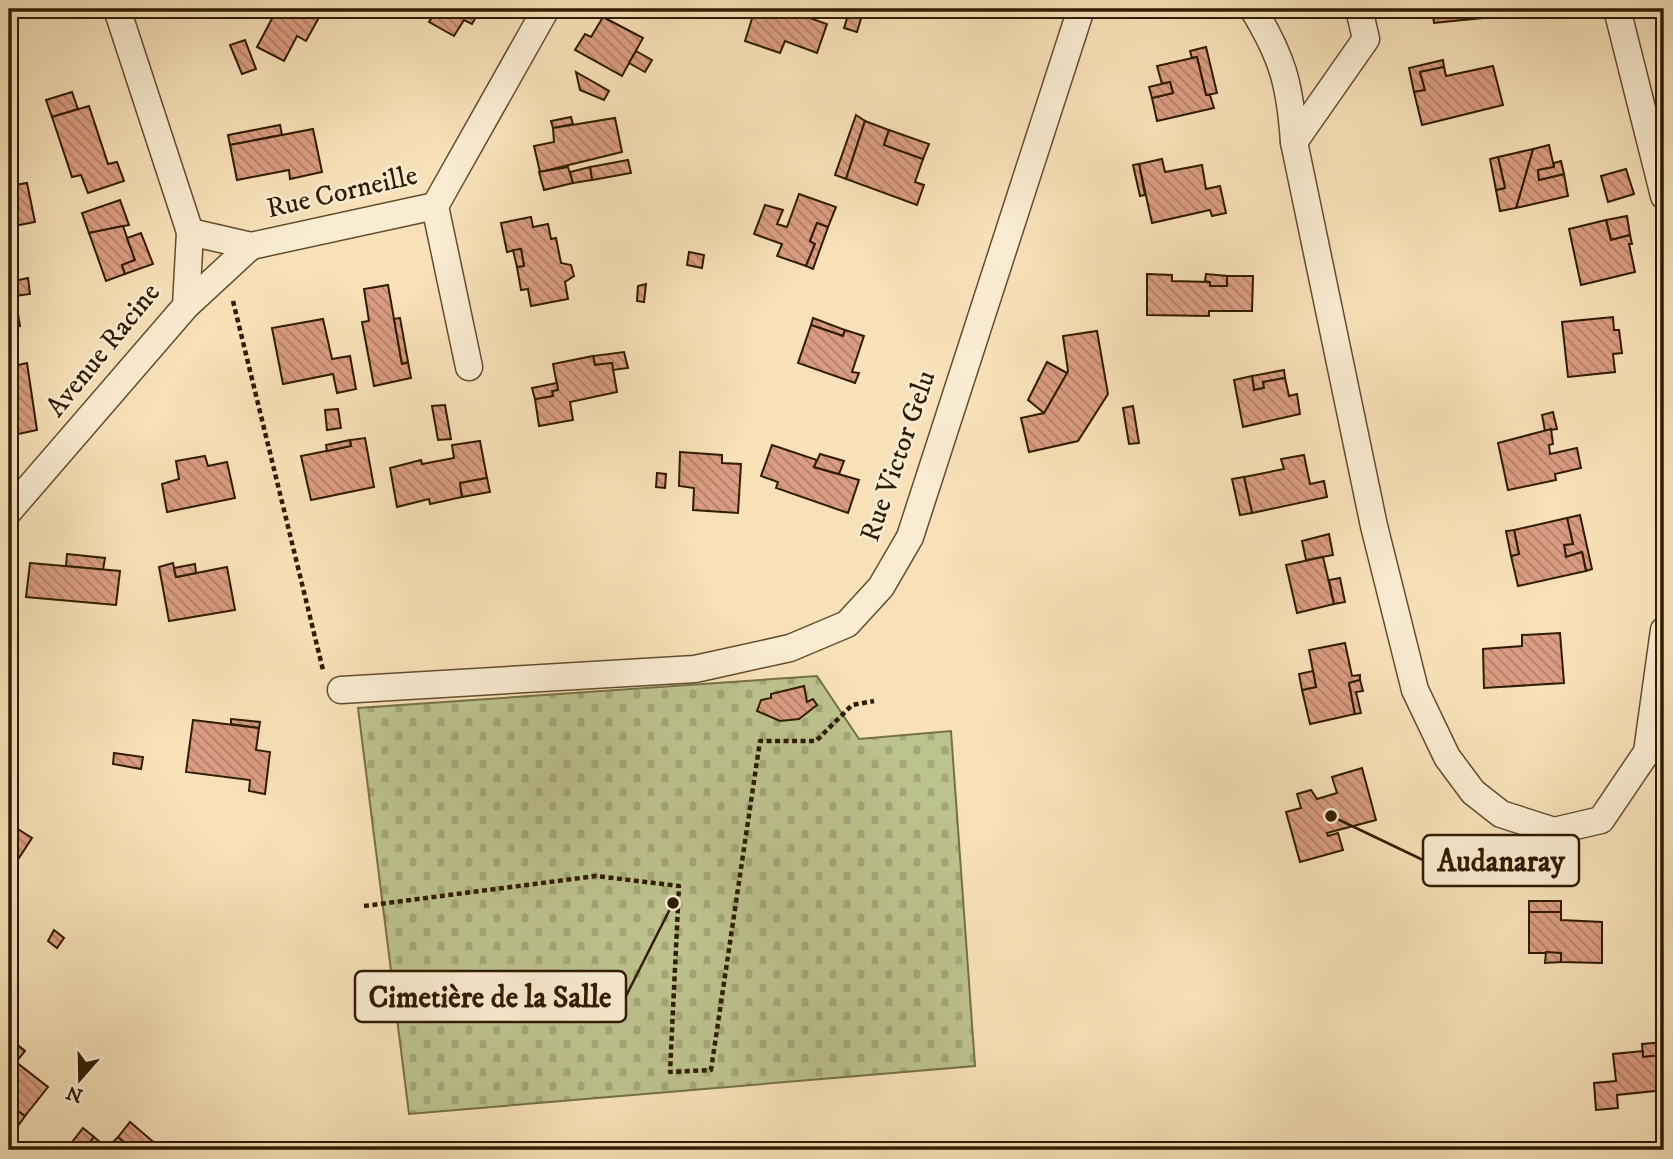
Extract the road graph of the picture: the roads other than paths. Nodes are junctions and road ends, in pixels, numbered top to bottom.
1 (120, 9) edge
2 (545, 9) edge
3 (1081, 9) edge
4 (1253, 9) edge
5 (1359, 9) edge
6 (1617, 9) edge
7 (1294, 142) junction
8 (1664, 196) edge
9 (435, 206) junction
10 (190, 232) junction
11 (251, 246) junction
12 (186, 306) junction
13 (469, 367) dead end
14 (9, 510) edge
15 (1664, 630) edge
16 (341, 690) road end

1 - 10 street, Avenue Racine
2 - 9 street, Rue Corneille
3 - 16 street, Rue Victor Gelu
4 - 7 street
5 - 7 street
6 - 8 street
7 - 15 street
9 - 11 street, Rue Corneille
9 - 13 street
10 - 11 street, Rue Corneille
10 - 12 street, Avenue Racine
11 - 12 street, Rue Corneille
12 - 14 street, Avenue Racine

